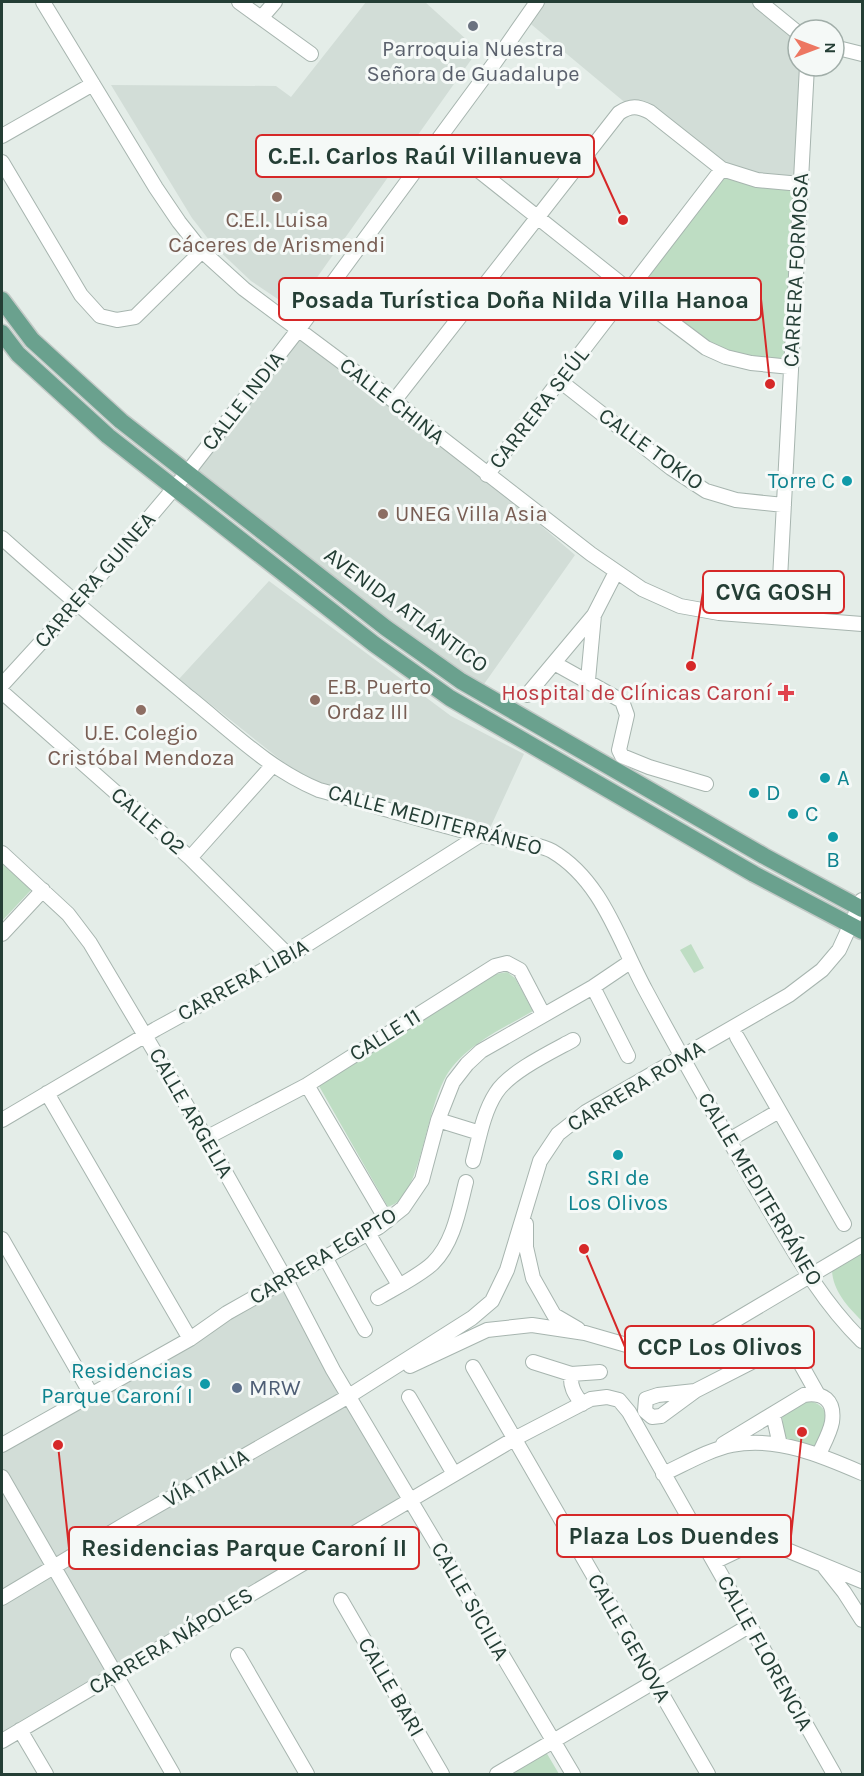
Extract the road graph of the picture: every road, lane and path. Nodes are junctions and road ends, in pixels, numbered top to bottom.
1 (43, 2) edge
2 (239, 2) edge
3 (275, 2) edge
4 (537, 2) edge
5 (760, 2) edge
6 (262, 17) junction
7 (786, 23) edge
8 (846, 50) edge
9 (311, 54) dead end
10 (862, 54) edge
11 (806, 78) edge
12 (93, 84) junction
13 (2, 136) edge
14 (439, 139) junction
15 (2, 162) edge
16 (722, 169) junction
17 (801, 184) junction
18 (537, 217) junction
19 (202, 251) junction
20 (629, 290) junction
21 (2, 300) edge
22 (298, 330) junction
23 (2, 333) edge
24 (791, 367) junction
25 (560, 381) junction
26 (394, 401) junction
27 (187, 473) junction
28 (487, 475) junction
29 (174, 489) junction
30 (784, 505) junction
31 (2, 538) edge
32 (616, 572) junction
33 (76, 604) junction
34 (594, 615) junction
35 (778, 617) junction
36 (862, 624) edge
37 (554, 663) junction
38 (588, 680) junction
39 (2, 685) edge
40 (2, 692) edge
41 (528, 695) dead end
42 (273, 765) junction
43 (706, 784) dead end
44 (480, 835) junction
45 (2, 853) edge
46 (190, 858) junction
47 (43, 890) junction
48 (861, 906) edge
49 (857, 928) edge
50 (2, 934) edge
51 (289, 956) junction
52 (630, 962) junction
53 (593, 987) junction
54 (543, 1014) junction
55 (146, 1035) junction
56 (737, 1037) dead end
57 (573, 1040) dead end
58 (628, 1056) dead end
59 (681, 1057) junction
60 (307, 1084) junction
61 (47, 1093) junction
62 (781, 1115) junction
63 (2, 1120) edge
64 (438, 1120) junction
65 (480, 1133) junction
66 (206, 1138) junction
67 (732, 1144) junction
68 (473, 1161) dead end
69 (466, 1182) dead end
70 (526, 1206) junction
71 (387, 1221) junction
72 (844, 1224) dead end
73 (368, 1233) junction
74 (2, 1239) edge
75 (862, 1245) edge
76 (325, 1257) junction
77 (808, 1276) junction
78 (286, 1280) junction
79 (399, 1285) junction
80 (378, 1298) dead end
81 (365, 1330) dead end
82 (585, 1333) junction
83 (190, 1339) junction
84 (862, 1341) edge
85 (533, 1362) dead end
86 (473, 1367) dead end
87 (600, 1372) dead end
88 (571, 1374) junction
89 (695, 1391) dead end
90 (817, 1393) junction
91 (91, 1394) junction
92 (349, 1396) junction
93 (409, 1397) dead end
94 (587, 1401) junction
95 (773, 1414) junction
96 (514, 1439) junction
97 (2, 1445) edge
98 (780, 1445) junction
99 (712, 1451) junction
100 (819, 1454) junction
101 (862, 1473) edge
102 (453, 1474) junction
103 (663, 1474) junction
104 (2, 1477) edge
105 (411, 1499) junction
106 (714, 1562) junction
107 (824, 1566) junction
108 (53, 1568) junction
109 (862, 1581) edge
110 (2, 1598) edge
111 (340, 1600) dead end
112 (861, 1612) edge
113 (749, 1626) junction
114 (238, 1655) dead end
115 (115, 1674) junction
116 (654, 1683) junction
117 (20, 1730) junction
118 (2, 1741) edge
119 (553, 1741) junction
120 (46, 1774) edge
121 (173, 1774) edge
122 (307, 1774) edge
123 (442, 1774) edge
124 (497, 1774) edge
125 (573, 1774) edge
126 (708, 1774) edge
127 (834, 1774) edge

1 - 12 street, CALLE CHINA
2 - 6 street
3 - 6 street
4 - 14 street, CALLE INDIA
5 - 7 street
6 - 9 street
8 - 10 street
11 - 17 street, CARRERA FORMOSA
12 - 13 street
12 - 19 street, CALLE CHINA
14 - 18 street
14 - 22 street, CALLE INDIA
15 - 19 street
16 - 17 street
16 - 18 street
16 - 20 street, CARRERA SEÚL
17 - 24 street, CARRERA FORMOSA
18 - 20 street
18 - 26 street
19 - 22 street, CALLE CHINA
20 - 24 street
20 - 25 street, CARRERA SEÚL
21 - 27 main road, AVENIDA ATLÁNTICO
22 - 26 street, CALLE CHINA
22 - 27 street, CALLE INDIA
23 - 29 main road, AVENIDA ATLÁNTICO
24 - 30 street, CARRERA FORMOSA
25 - 28 street, CARRERA SEÚL
25 - 30 street, CALLE TOKIO
26 - 28 street, CALLE CHINA
27 - 29 street, CARRERA GUINEA
27 - 48 main road, AVENIDA ATLÁNTICO
28 - 32 street, CALLE CHINA
29 - 33 street, CARRERA GUINEA
29 - 49 main road, AVENIDA ATLÁNTICO
30 - 35 street, CARRERA FORMOSA
31 - 33 street, CALLE MEDITERRÁNEO
32 - 34 street
32 - 35 street, CALLE CHINA
33 - 39 street, CARRERA GUINEA
33 - 42 street, CALLE MEDITERRÁNEO
34 - 37 street
34 - 38 street
35 - 36 street, CALLE CHINA
37 - 38 street
37 - 41 street
38 - 43 street
40 - 46 street, CALLE 02
42 - 44 street, CALLE MEDITERRÁNEO
42 - 46 street
44 - 51 street, CARRERA LIBIA
44 - 52 street, CALLE MEDITERRÁNEO
45 - 47 street, CALLE ARGELIA
46 - 51 street, CALLE 02
47 - 50 street
47 - 55 street, CALLE ARGELIA
48 - 49 street, CARRERA ROMA
49 - 59 street, CARRERA ROMA
51 - 55 street, CARRERA LIBIA
52 - 53 street, CARRERA EGIPTO
52 - 59 street, CALLE MEDITERRÁNEO
53 - 54 street, CARRERA EGIPTO
53 - 58 street
54 - 60 street, CALLE 11
54 - 64 street, CARRERA EGIPTO
55 - 61 street, CARRERA LIBIA
55 - 66 street, CALLE ARGELIA
56 - 62 street
57 - 65 street
59 - 67 street, CALLE MEDITERRÁNEO
59 - 70 street, CARRERA ROMA
60 - 66 street, CALLE 11
60 - 71 street
61 - 63 street, CARRERA LIBIA
61 - 83 street
62 - 67 street
62 - 72 street
64 - 65 street
64 - 71 street, CARRERA EGIPTO
65 - 68 street
66 - 78 street, CALLE ARGELIA
67 - 77 street, CALLE MEDITERRÁNEO
69 - 79 street
70 - 82 street
70 - 92 street, CARRERA ROMA
71 - 73 street, CARRERA EGIPTO
73 - 76 street, CARRERA EGIPTO
73 - 79 street
74 - 91 street
75 - 77 street
76 - 78 street, CARRERA EGIPTO
76 - 81 street
77 - 82 street
77 - 84 street, CALLE MEDITERRÁNEO
78 - 83 street, CARRERA EGIPTO
78 - 92 street, CALLE ARGELIA
79 - 80 street
82 - 92 street
83 - 91 street, CARRERA EGIPTO
85 - 88 street
86 - 96 street, CALLE GENOVA
87 - 88 street
88 - 94 street
89 - 90 street
90 - 95 street
90 - 100 street
91 - 97 street, CARRERA EGIPTO
92 - 105 street, CALLE SICILIA
92 - 108 street, VÍA ITALIA
93 - 102 street
94 - 96 street, CARRERA NÁPOLES
94 - 103 street, CALLE FLORENCIA
95 - 98 street
95 - 99 street
96 - 102 street, CARRERA NÁPOLES
96 - 116 street, CALLE GENOVA
98 - 99 street
98 - 100 street
99 - 103 street
100 - 101 street
102 - 105 street, CARRERA NÁPOLES
103 - 106 street, CALLE FLORENCIA
104 - 108 street
105 - 115 street, CARRERA NÁPOLES
105 - 119 street, CALLE SICILIA
106 - 107 street
106 - 113 street, CALLE FLORENCIA
107 - 109 street
107 - 112 street
108 - 110 street, VÍA ITALIA
108 - 115 street
111 - 123 street, CALLE BARI
113 - 116 street
113 - 127 street, CALLE FLORENCIA
114 - 122 street
115 - 117 street, CARRERA NÁPOLES
115 - 121 street
116 - 119 street
116 - 126 street, CALLE GENOVA
117 - 118 street, CARRERA NÁPOLES
117 - 120 street
119 - 124 street
119 - 125 street, CALLE SICILIA

